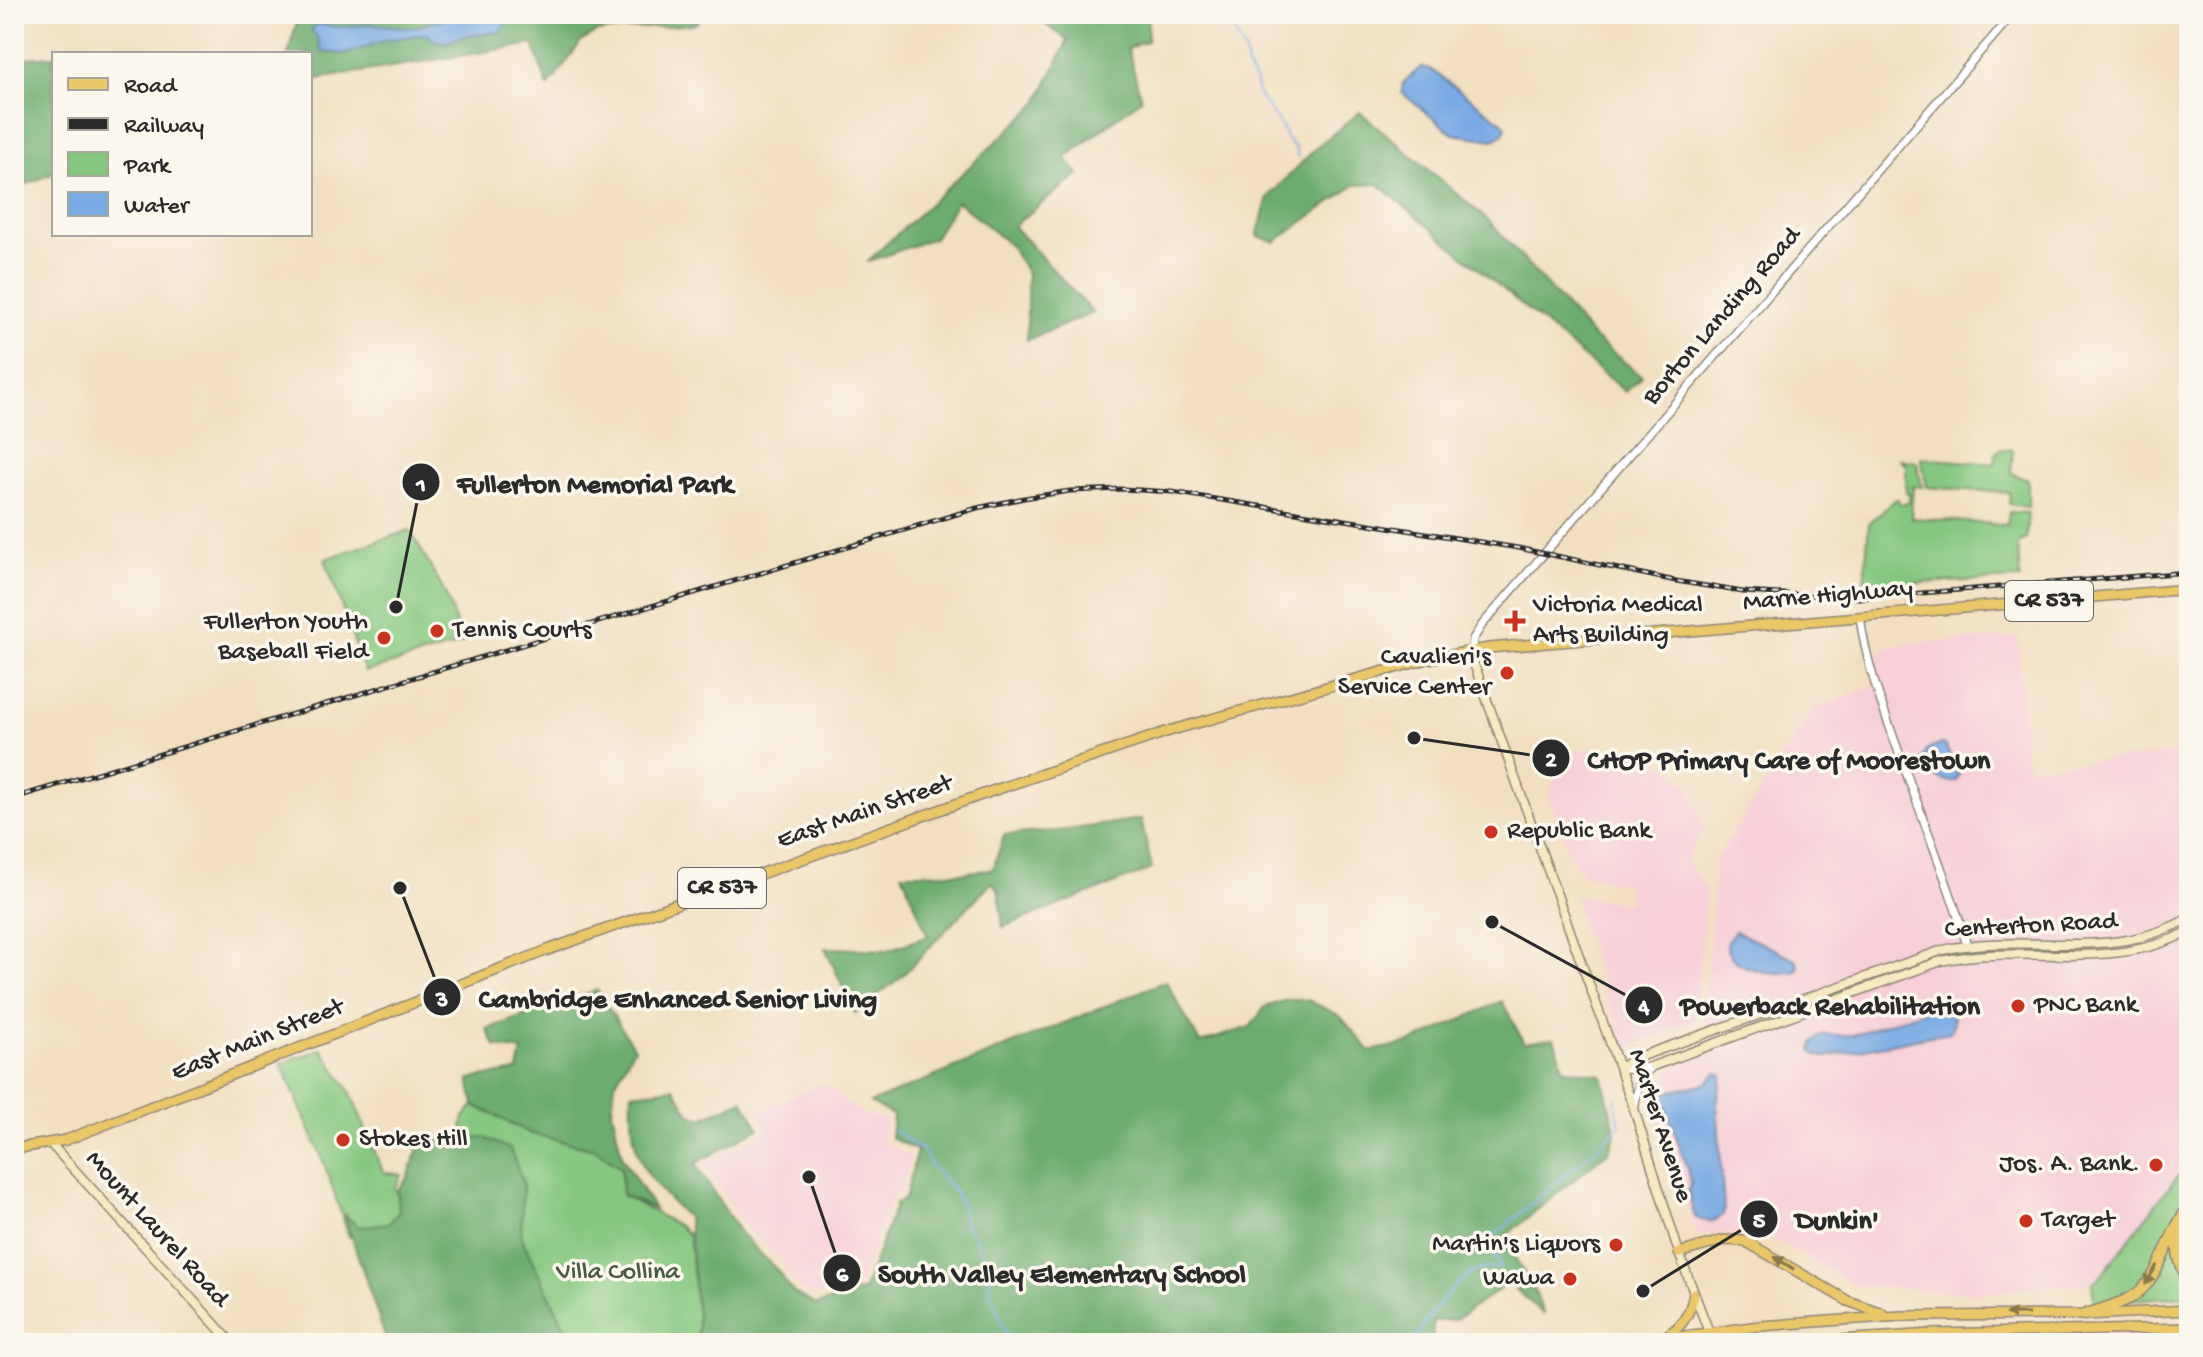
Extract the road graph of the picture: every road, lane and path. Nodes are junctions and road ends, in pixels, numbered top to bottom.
1 (2013, 14) edge
2 (2189, 589) edge
3 (1860, 617) junction
4 (1472, 650) junction
5 (2189, 918) edge
6 (2189, 931) edge
7 (1967, 945) junction
8 (1653, 1066) junction
9 (1620, 1068) junction
10 (1634, 1109) junction
11 (50, 1143) junction
12 (14, 1149) edge
13 (2189, 1207) edge
14 (2189, 1217) edge
15 (1679, 1253) junction
16 (2189, 1280) edge
17 (1694, 1293) junction
18 (2189, 1310) edge
19 (2084, 1315) junction
20 (1900, 1316) junction
21 (2189, 1328) edge
22 (1709, 1331) junction
23 (1660, 1338) junction
24 (232, 1343) edge
25 (1632, 1343) edge
26 (1713, 1343) edge
27 (1793, 1343) edge

1 - 4 street, Borton Landing Road
2 - 3 main road, Marne Highway / CR 537
3 - 4 main road, Marne Highway / CR 537
3 - 7 street
4 - 9 main road, Marter Avenue
4 - 11 main road, East Main Street / CR 537
5 - 7 main road, Centerton Road
6 - 8 main road, Centerton Road
7 - 9 main road, Centerton Road
8 - 9 street, Centerton Road
8 - 10 street
9 - 10 main road, Marter Avenue
10 - 15 main road, Marter Avenue
11 - 12 main road, East Main Street / CR 537
11 - 24 main road, Mount Laurel Road
13 -> 19 highway
14 - 16 highway
15 - 17 main road, Marter Avenue
20 -> 15 main road
17 - 22 main road, Marter Avenue
17 - 23 main road
18 - 19 main road
19 -> 20 main road
20 - 22 main road
21 - 27 main road
22 - 23 main road
22 - 26 main road, Marter Avenue
23 - 25 main road

